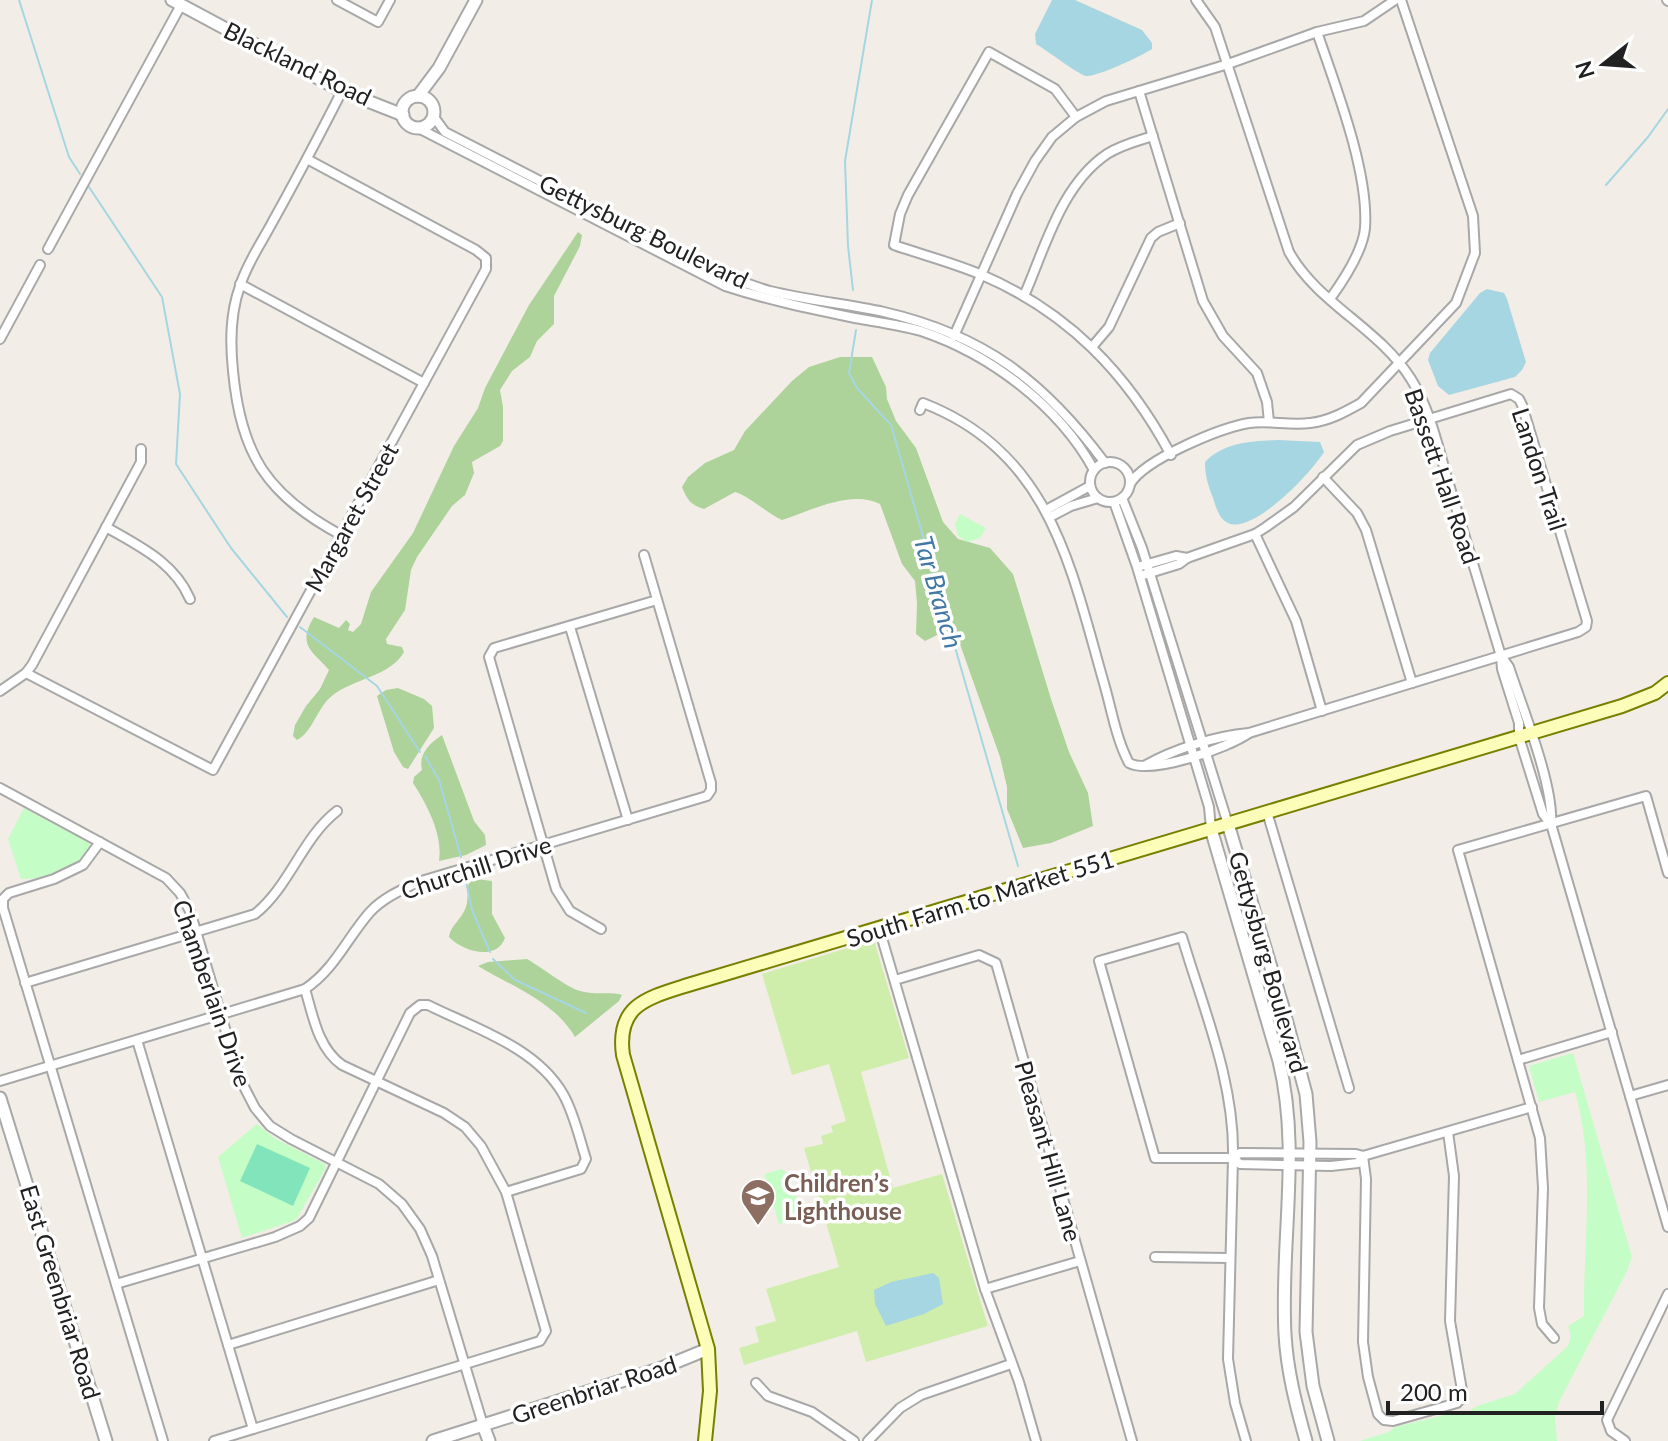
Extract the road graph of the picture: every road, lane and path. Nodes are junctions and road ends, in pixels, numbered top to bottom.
1 (337, 0) edge
2 (390, 0) edge
3 (476, 0) edge
4 (1196, 0) edge
5 (1398, 0) edge
6 (176, 2) edge
7 (1317, 32) junction
8 (1228, 64) junction
9 (439, 68) junction
10 (342, 91) junction
11 (1139, 91) junction
12 (413, 98) junction
13 (381, 104) junction
14 (434, 112) junction
15 (403, 115) junction
16 (1076, 117) junction
17 (420, 129) junction
18 (1153, 136) junction
19 (307, 159) junction
20 (1180, 223) junction
21 (635, 229) junction
22 (630, 239) junction
23 (48, 249) dead end
24 (685, 261) junction
25 (40, 265) dead end
26 (981, 275) junction
27 (240, 284) junction
28 (1024, 296) junction
29 (1330, 299) junction
30 (801, 302) junction
31 (955, 334) junction
32 (0, 339) edge
33 (951, 344) junction
34 (1092, 347) junction
35 (1399, 364) junction
36 (424, 383) junction
37 (920, 410) dead end
38 (1429, 418) junction
39 (1269, 422) junction
40 (141, 449) dead end
41 (1171, 455) junction
42 (1157, 462) junction
43 (1105, 463) junction
44 (1123, 467) junction
45 (1094, 470) junction
46 (1323, 477) junction
47 (1130, 484) junction
48 (1090, 486) junction
49 (1098, 498) junction
50 (1118, 500) junction
51 (1048, 513) junction
52 (106, 527) junction
53 (1255, 534) junction
54 (341, 535) junction
55 (644, 555) dead end
56 (1143, 570) junction
57 (190, 599) dead end
58 (657, 600) junction
59 (570, 627) junction
60 (1501, 656) junction
61 (26, 673) junction
62 (1412, 683) junction
63 (1668, 683) edge
64 (0, 691) edge
65 (1322, 711) junction
66 (1524, 735) junction
67 (1203, 748) junction
68 (1192, 751) junction
69 (0, 788) edge
70 (337, 811) dead end
71 (1267, 812) junction
72 (628, 820) junction
73 (1228, 824) junction
74 (1551, 824) junction
75 (1211, 829) junction
76 (100, 842) junction
77 (544, 844) junction
78 (1668, 873) edge
79 (879, 928) junction
80 (601, 929) dead end
81 (195, 931) junction
82 (895, 980) junction
83 (25, 983) junction
84 (305, 989) junction
85 (221, 1015) junction
86 (1612, 1032) junction
87 (137, 1040) junction
88 (1518, 1060) junction
89 (51, 1066) junction
90 (0, 1081) edge
91 (376, 1081) junction
92 (1668, 1085) edge
93 (1349, 1088) dead end
94 (1630, 1096) junction
95 (0, 1098) edge
96 (1532, 1107) junction
97 (1448, 1132) junction
98 (1363, 1156) junction
99 (1233, 1158) junction
100 (1290, 1160) junction
101 (1309, 1160) junction
102 (338, 1163) junction
103 (506, 1192) junction
104 (1668, 1227) edge
105 (1155, 1257) dead end
106 (202, 1258) junction
107 (1230, 1258) junction
108 (1080, 1261) junction
109 (439, 1280) junction
110 (116, 1284) junction
111 (985, 1289) junction
112 (1668, 1294) edge
113 (1554, 1338) dead end
114 (228, 1345) junction
115 (708, 1349) junction
116 (465, 1364) junction
117 (1011, 1364) junction
118 (756, 1383) dead end
119 (483, 1425) junction
120 (253, 1429) junction
121 (106, 1441) edge
122 (163, 1441) edge
123 (214, 1441) edge
124 (433, 1441) edge
125 (489, 1441) edge
126 (705, 1441) edge
127 (854, 1441) edge
128 (868, 1441) edge
129 (1036, 1441) edge
130 (1132, 1441) edge
131 (1246, 1441) edge
132 (1306, 1441) edge
133 (1328, 1441) edge
134 (1625, 1441) edge

1 - 2 street
3 - 9 street
4 - 8 street, Bassett Hall Road
5 - 7 street
5 - 35 street
6 - 10 street, Blackland Road
6 - 23 street
7 - 8 street
7 - 29 street
8 - 11 street
8 - 29 street, Bassett Hall Road
9 - 12 street
9 - 14 street
10 - 13 street, Blackland Road
10 - 19 street
11 - 16 street
11 - 18 street
12 - 13 street, Blackland Road
12 - 14 street
12 - 15 street
13 - 15 street, Blackland Road
14 - 17 street
14 - 21 street, Gettysburg Boulevard
15 - 17 street
16 - 26 street
16 - 26 street
17 - 22 street, Gettysburg Boulevard
18 - 20 street
18 - 28 street
19 - 27 street
19 - 36 street, Margaret Street
20 - 34 street
20 - 39 street
21 - 22 street
21 - 24 street, Gettysburg Boulevard
22 - 24 street, Gettysburg Boulevard
24 - 30 street, Gettysburg Boulevard
25 - 32 street
26 - 28 street
26 - 31 street
27 - 36 street
27 - 54 street
28 - 34 street
29 - 35 street, Bassett Hall Road
30 - 31 street, Gettysburg Boulevard
30 - 33 street, Gettysburg Boulevard
31 - 33 street
31 - 43 street, Gettysburg Boulevard
33 - 45 street, Gettysburg Boulevard
34 - 41 street
35 - 38 street, Bassett Hall Road
35 - 39 street
36 - 54 street, Margaret Street
37 - 51 street
38 - 46 street, Landon Trail
38 - 60 street, Bassett Hall Road
38 - 60 street, Landon Trail
39 - 41 street
40 - 52 street
41 - 42 street
42 - 44 street
42 - 47 street
43 - 44 street
43 - 45 street
44 - 47 street
45 - 48 street
46 - 53 street, Landon Trail
46 - 62 street
47 - 50 street
48 - 49 street
48 - 51 street
49 - 50 street
49 - 51 street
50 - 56 street, Gettysburg Boulevard
51 - 68 street
52 - 57 street
52 - 61 street
53 - 56 street, Landon Trail
53 - 65 street
54 - 61 street, Margaret Street
55 - 58 street
56 - 67 street, Gettysburg Boulevard
56 - 68 street, Gettysburg Boulevard
58 - 59 street
58 - 72 street, Churchill Drive
59 - 72 street
59 - 77 street
60 - 62 street
60 - 66 street, Bassett Hall Road
61 - 64 street
62 - 65 street
63 - 66 main road, South Farm to Market 551
65 - 67 street
66 - 71 main road, South Farm to Market 551
66 - 74 street, Bassett Hall Road
67 - 68 street
67 - 73 street, Gettysburg Boulevard
68 - 75 street, Gettysburg Boulevard
69 - 76 street, Chamberlain Drive
70 - 81 street
71 - 73 main road, South Farm to Market 551
71 - 93 street
72 - 77 street, Churchill Drive
73 - 75 main road, South Farm to Market 551
73 - 101 street, Gettysburg Boulevard
74 - 78 street
74 - 86 street, Bassett Hall Road
74 - 88 street
75 - 79 main road, South Farm to Market 551
75 - 100 street, Gettysburg Boulevard
76 - 81 street, Chamberlain Drive
76 - 83 street
77 - 80 street
77 - 84 street, Churchill Drive
79 - 82 street
79 - 115 main road, South Farm to Market 551
81 - 83 street
81 - 85 street, Chamberlain Drive
82 - 108 street, Pleasant Hill Lane
82 - 111 street
83 - 89 street
84 - 85 street, Churchill Drive
84 - 91 street
85 - 87 street, Churchill Drive
85 - 102 street, Chamberlain Drive
86 - 88 street
86 - 94 street, Bassett Hall Road
87 - 89 street, Churchill Drive
87 - 106 street
88 - 96 street
89 - 90 street, Churchill Drive
89 - 110 street
91 - 102 street
91 - 103 street
91 - 103 street
92 - 94 street
94 - 104 street, Bassett Hall Road
95 - 121 street, East Greenbriar Road
96 - 97 street
96 - 113 street
97 - 98 street
97 - 98 street
98 - 101 street
99 - 99 street
99 - 100 street
99 - 107 street
100 - 101 street
100 - 132 street, Gettysburg Boulevard
101 - 133 street, Gettysburg Boulevard
102 - 106 street
102 - 109 street, Chamberlain Drive
103 - 116 street
105 - 107 street
106 - 110 street
106 - 114 street
107 - 131 street
108 - 111 street
108 - 130 street, Pleasant Hill Lane
109 - 114 street
109 - 116 street, Chamberlain Drive
110 - 122 street
111 - 117 street
112 - 134 street
114 - 120 street
115 - 119 street, Greenbriar Road
115 - 126 main road
116 - 119 street, Chamberlain Drive
116 - 120 street
117 - 128 street
117 - 129 street
118 - 127 street
119 - 124 street, Greenbriar Road
119 - 125 street, Chamberlain Drive
120 - 123 street

